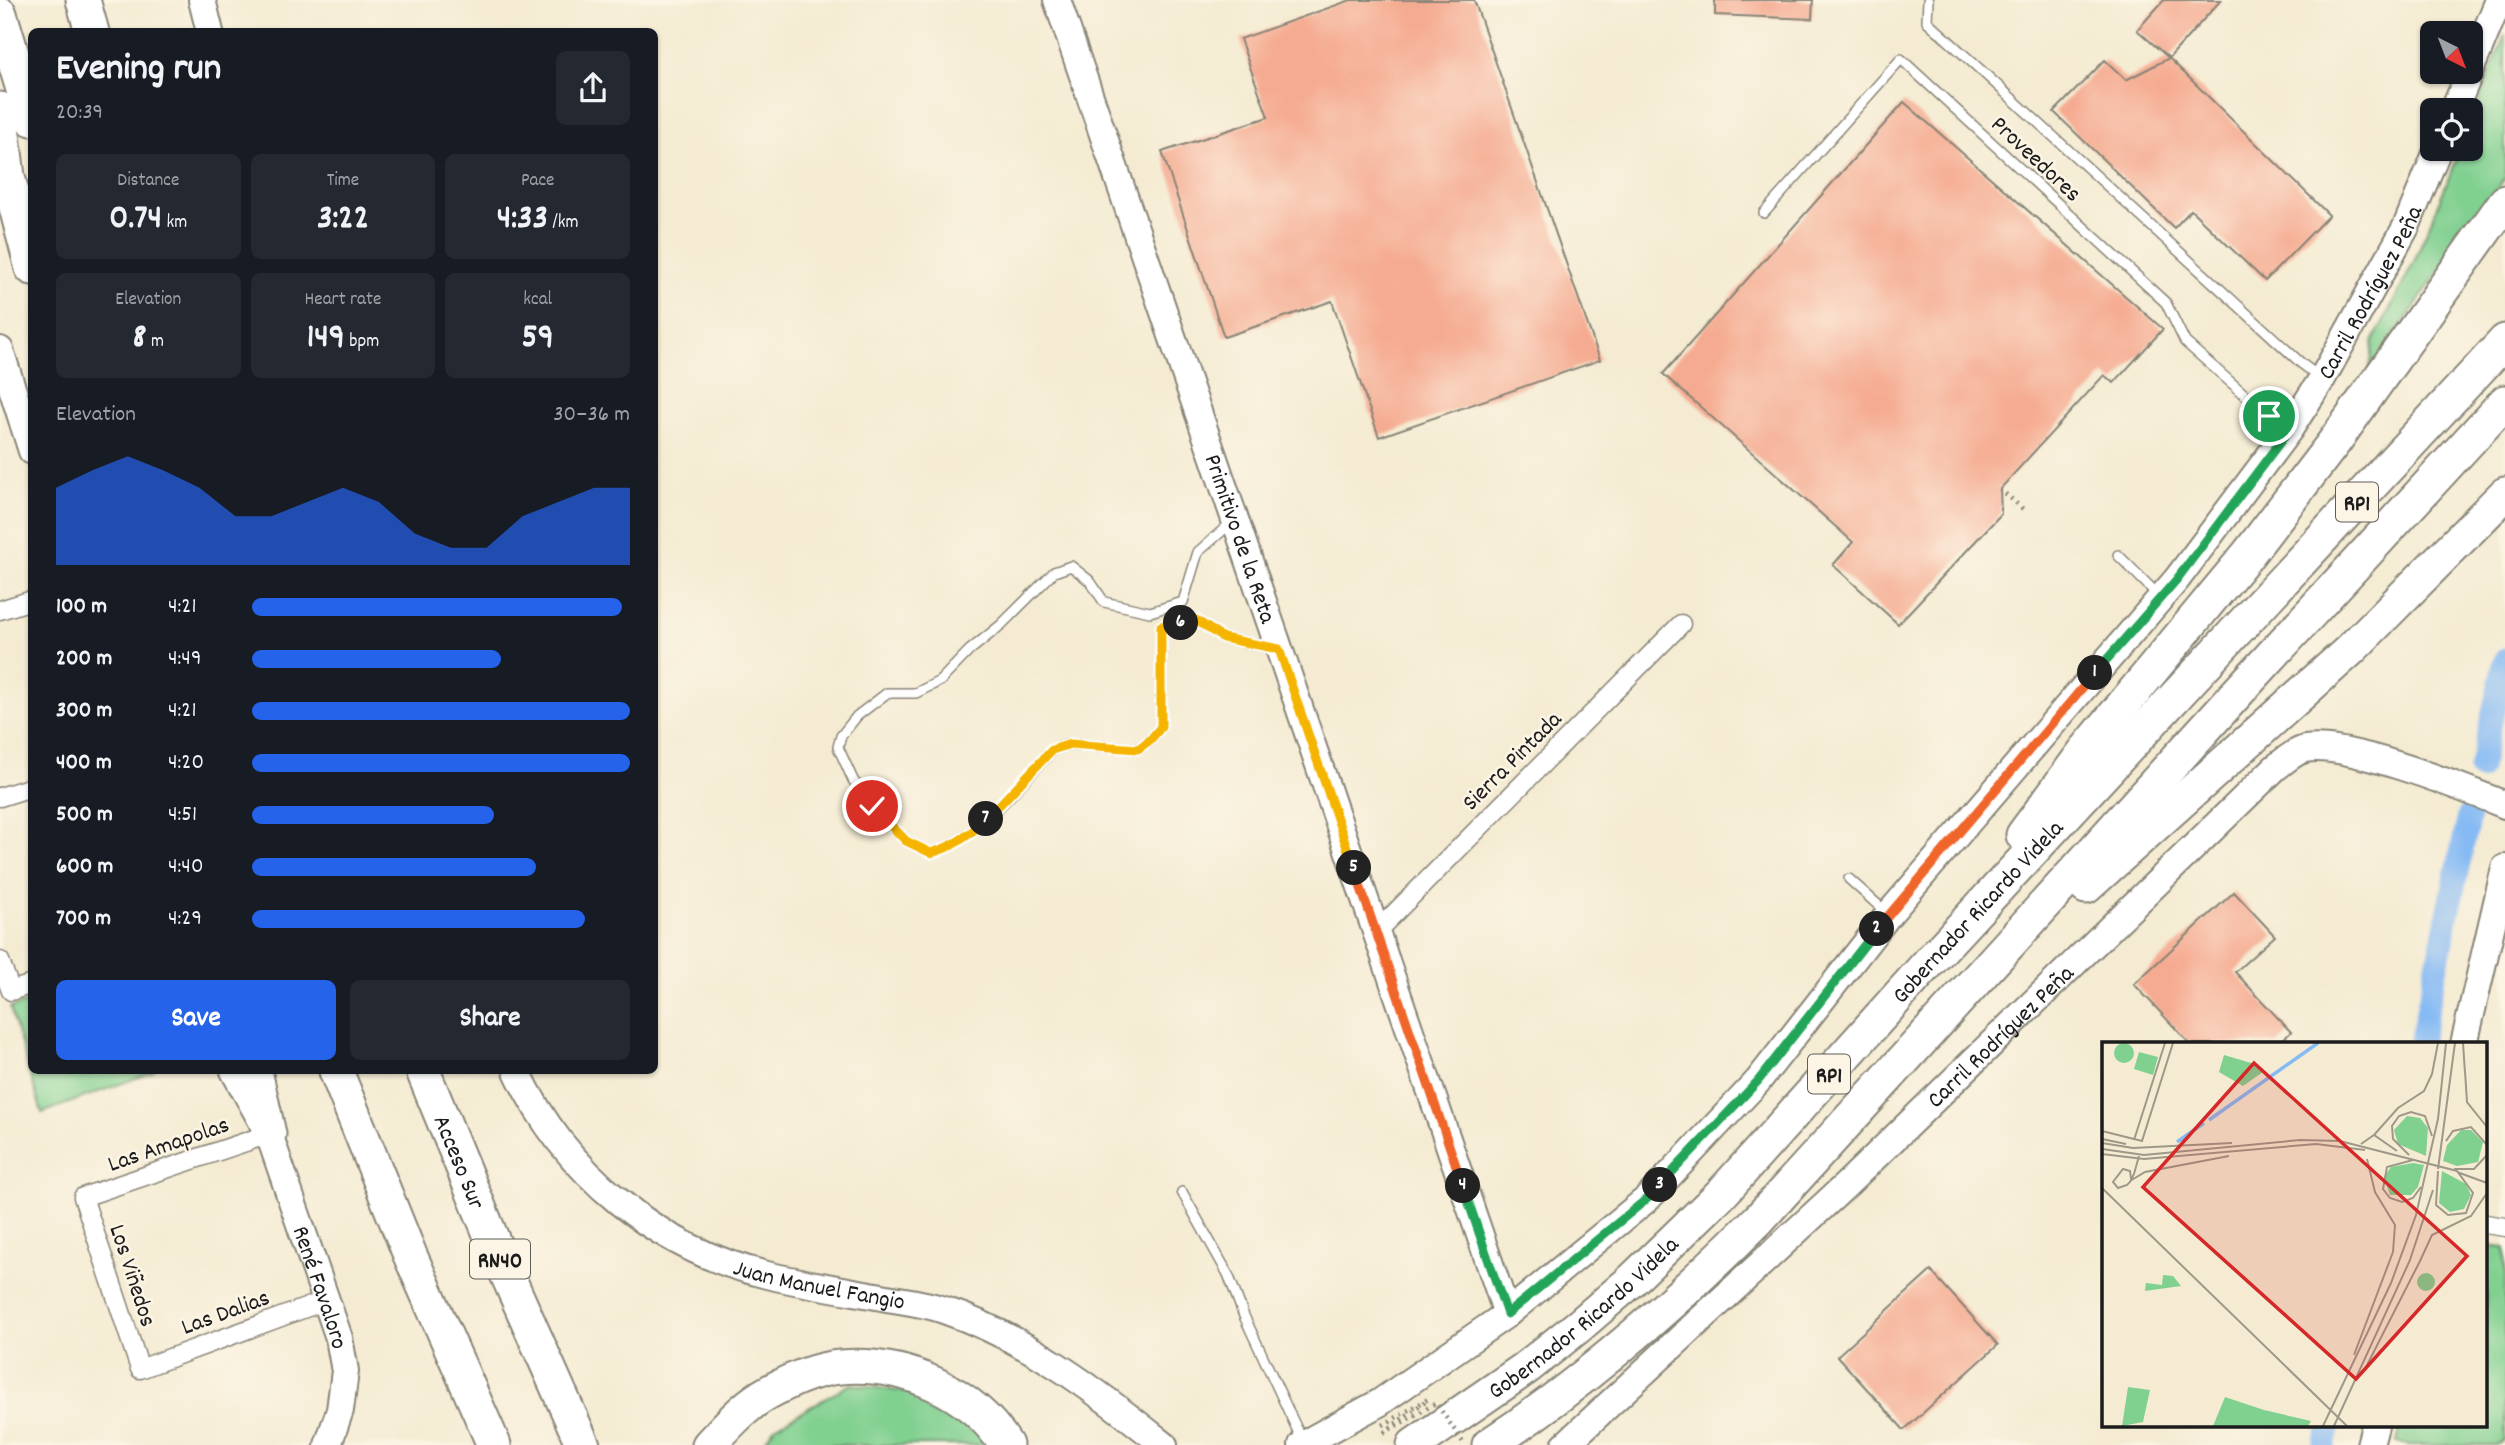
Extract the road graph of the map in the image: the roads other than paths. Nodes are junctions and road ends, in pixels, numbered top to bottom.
1 (202, 0) edge
2 (1057, 0) edge
3 (1928, 0) edge
4 (2499, 0) edge
5 (0, 14) edge
6 (209, 28) edge
7 (2483, 39) edge
8 (28, 105) edge
9 (0, 109) edge
10 (2433, 161) edge
11 (2505, 202) edge
12 (1764, 213) dead end
13 (28, 253) edge
14 (2505, 341) edge
15 (0, 350) edge
16 (2322, 379) junction
17 (8, 401) edge
18 (2505, 402) edge
19 (2289, 430) junction
20 (28, 443) edge
21 (2505, 494) edge
22 (1235, 519) junction
23 (2118, 555) dead end
24 (2161, 597) junction
25 (28, 601) edge
26 (0, 610) edge
27 (1681, 624) dead end
28 (1279, 649) junction
29 (28, 788) edge
30 (0, 797) edge
31 (2505, 805) edge
32 (2505, 869) edge
33 (1849, 879) dead end
34 (1888, 914) junction
35 (1376, 932) junction
36 (1931, 960) junction
37 (0, 961) edge
38 (28, 985) edge
39 (1966, 992) junction
40 (2464, 1042) edge
41 (236, 1074) edge
42 (256, 1074) edge
43 (337, 1074) edge
44 (424, 1074) edge
45 (519, 1074) edge
46 (269, 1134) junction
47 (1182, 1192) dead end
48 (83, 1197) joint
49 (327, 1300) junction
50 (1507, 1314) junction
51 (140, 1369) joint
52 (2374, 1428) edge
53 (328, 1445) edge
54 (494, 1445) edge
55 (583, 1445) edge
56 (709, 1445) edge
57 (1006, 1445) edge
58 (1164, 1445) edge
59 (1303, 1445) edge
60 (1414, 1445) edge
61 (1489, 1445) edge
62 (1565, 1445) edge
63 (2370, 1445) edge

1 - 6 street
2 - 22 street, Primitivo de la Reta
3 - 16 lane
4 - 7 street
5 - 8 highway
9 - 13 highway
10 - 16 street, Carril Rodríguez Peña
11 - 36 highway
12 - 19 lane, Proveedores
14 - 36 highway, Gobernador Ricardo Videla / RP1
15 - 17 street
16 - 19 street, Carril Rodríguez Peña
17 - 20 street
18 - 39 highway, Gobernador Ricardo Videla / RP1
19 - 24 street, Carril Rodríguez Peña
21 - 39 highway
22 - 28 street, Primitivo de la Reta
22 - 28 lane
23 - 24 lane
24 - 34 street, Carril Rodríguez Peña
25 - 26 street
27 - 35 street, Sierra Pintada
28 - 35 street, Primitivo de la Reta
29 - 30 street
31 - 62 street, Carril Rodríguez Peña
32 - 40 street
33 - 34 lane
34 - 50 street, Carril Rodríguez Peña
35 - 50 street, Primitivo de la Reta
36 - 60 highway, Gobernador Ricardo Videla / RP1
37 - 38 street
39 - 61 highway, Gobernador Ricardo Videla / RP1
41 - 46 street, René Favaloro
42 - 46 highway
43 - 54 highway
44 - 55 highway, Acceso Sur / RN40
45 - 58 street, Juan Manuel Fangio
46 - 48 street, Las Amapolas
46 - 49 street, René Favaloro
47 - 59 lane
48 - 51 street, Los Viñedos
49 - 51 street, Las Dalias
49 - 53 street, René Favaloro
50 - 59 street, Carril Rodríguez Peña
52 - 63 street
56 - 57 highway

